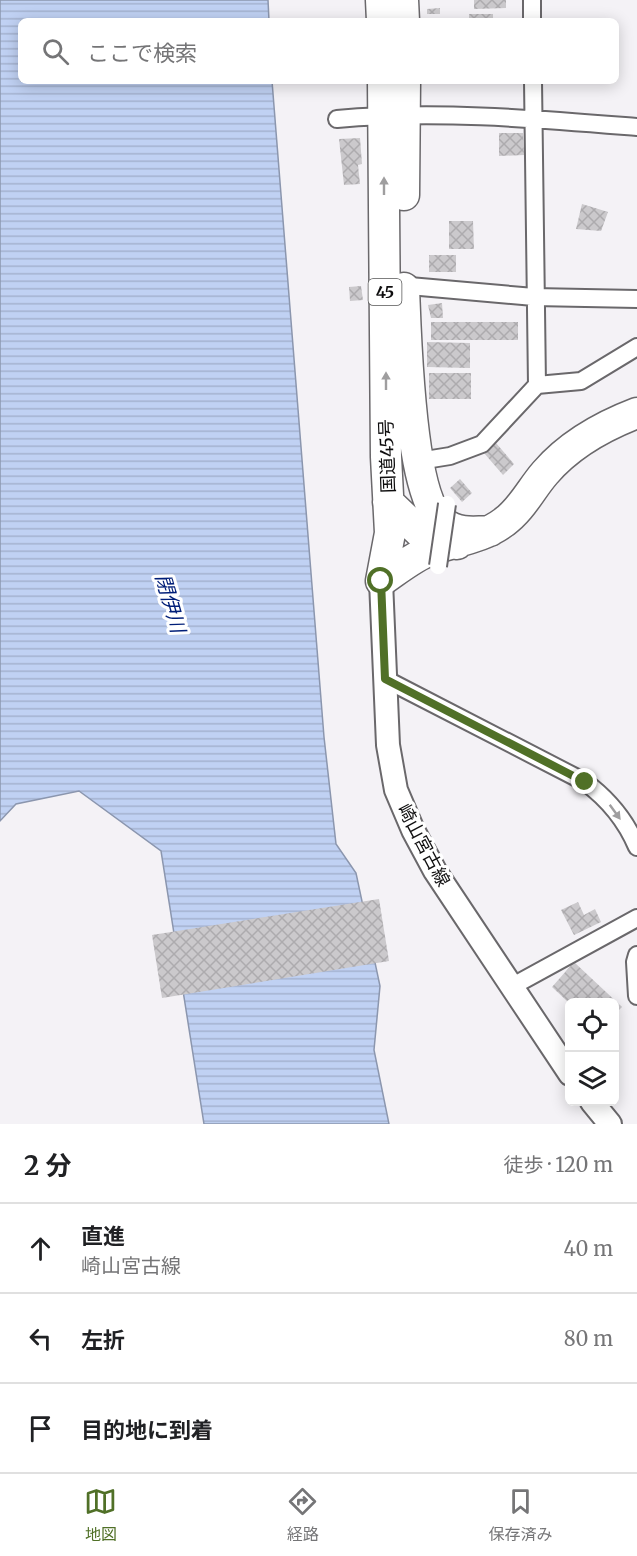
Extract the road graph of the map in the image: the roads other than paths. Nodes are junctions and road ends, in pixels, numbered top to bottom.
1 (381, 0) edge
2 (403, 0) edge
3 (532, 0) edge
4 (382, 18) edge
5 (404, 18) edge
6 (532, 18) edge
7 (384, 84) edge
8 (404, 84) edge
9 (533, 84) edge
10 (394, 117) junction
11 (533, 118) junction
12 (337, 119) dead end
13 (637, 127) edge
14 (394, 285) junction
15 (534, 297) junction
16 (637, 299) edge
17 (637, 347) edge
18 (537, 385) junction
19 (409, 386) junction
20 (637, 413) edge
21 (419, 461) junction
22 (398, 521) junction
23 (449, 523) junction
24 (438, 566) dead end
25 (381, 581) junction
26 (385, 679) junction
27 (637, 847) edge
28 (637, 918) edge
29 (637, 955) edge
30 (511, 987) junction
31 (637, 996) edge
32 (565, 1067) edge
33 (596, 1106) edge
34 (610, 1124) edge

1 - 4 highway
2 - 5 highway
3 - 6 street
7 - 10 highway, 国道45号 / 45
8 - 10 highway, 国道45号 / 45
9 - 11 street
10 - 11 street
10 - 12 street
10 - 14 highway, 国道45号 / 45
11 - 13 street
11 - 15 street
14 - 15 street
14 - 19 highway, 国道45号 / 45
22 -> 14 highway, 国道45号 / 45
15 - 16 street
15 - 18 street
17 - 18 street
18 - 21 street
19 - 21 highway, 国道45号 / 45
19 - 22 highway, 45
20 - 23 highway
21 - 23 highway, 国道45号 / 45
22 - 23 highway
22 - 25 highway, 45
23 - 24 street, bridge
23 - 25 highway
25 - 26 main road, 崎山宮古線
26 -> 27 street
26 - 30 main road, 崎山宮古線
28 - 30 street
29 - 31 street
30 - 32 main road, 崎山宮古線
33 - 34 main road

